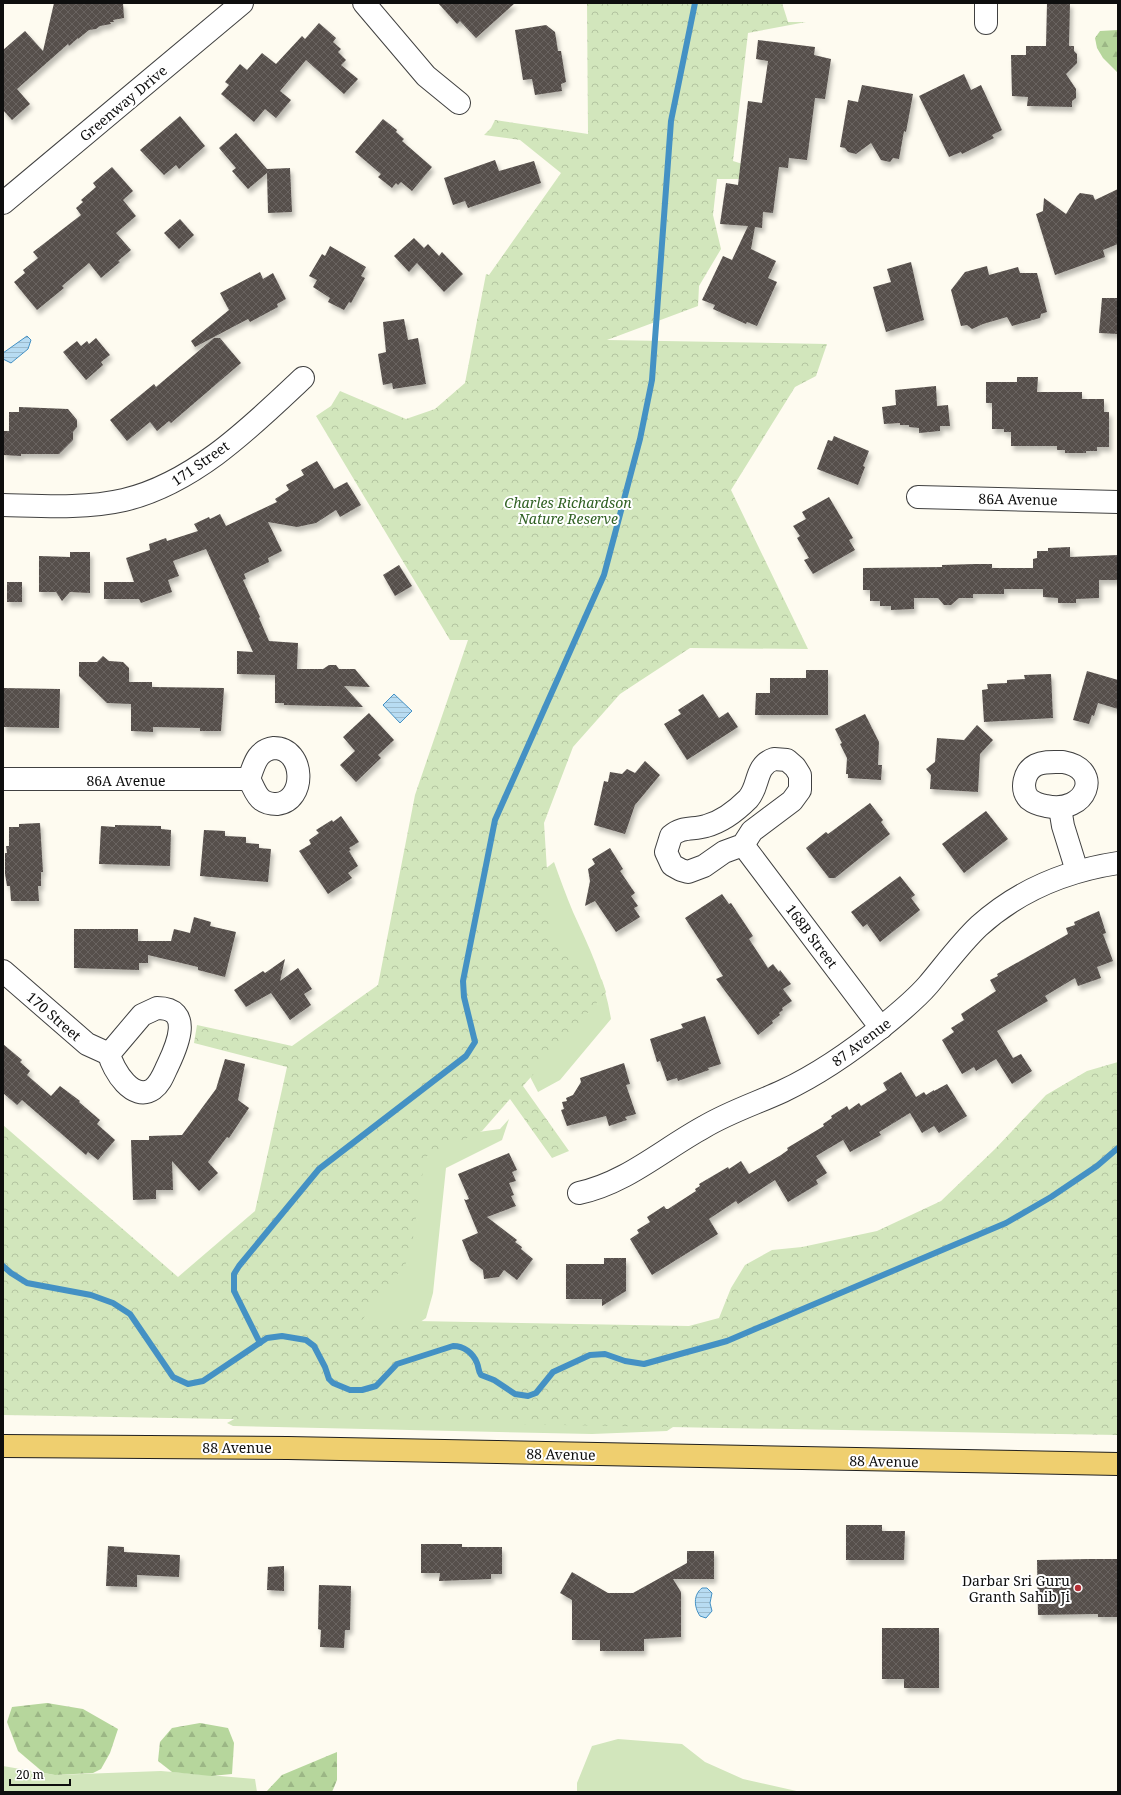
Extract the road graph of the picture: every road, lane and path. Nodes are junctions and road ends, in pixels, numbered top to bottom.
1 (242, 3) edge
2 (364, 3) edge
3 (459, 103) dead end
4 (3, 203) edge
5 (303, 378) dead end
6 (918, 497) dead end
7 (1118, 502) edge
8 (3, 505) edge
9 (3, 779) edge
10 (249, 779) dead end
11 (1060, 808) dead end
12 (744, 845) junction
13 (1118, 863) edge
14 (1077, 871) junction
15 (3, 971) edge
16 (881, 1028) junction
17 (109, 1054) dead end
18 (579, 1193) dead end
19 (3, 1446) edge
20 (1118, 1464) edge

1 - 4 street, Greenway Drive
2 - 3 street
5 - 8 street, 171 Street
6 - 7 street, 86A Avenue
9 - 10 street, 86A Avenue
11 - 14 street
12 - 12 street
12 - 16 street, 168B Street
13 - 14 street, 87 Avenue
14 - 16 street, 87 Avenue
15 - 17 street, 170 Street
16 - 18 street, 87 Avenue
19 - 20 main road, 88 Avenue

